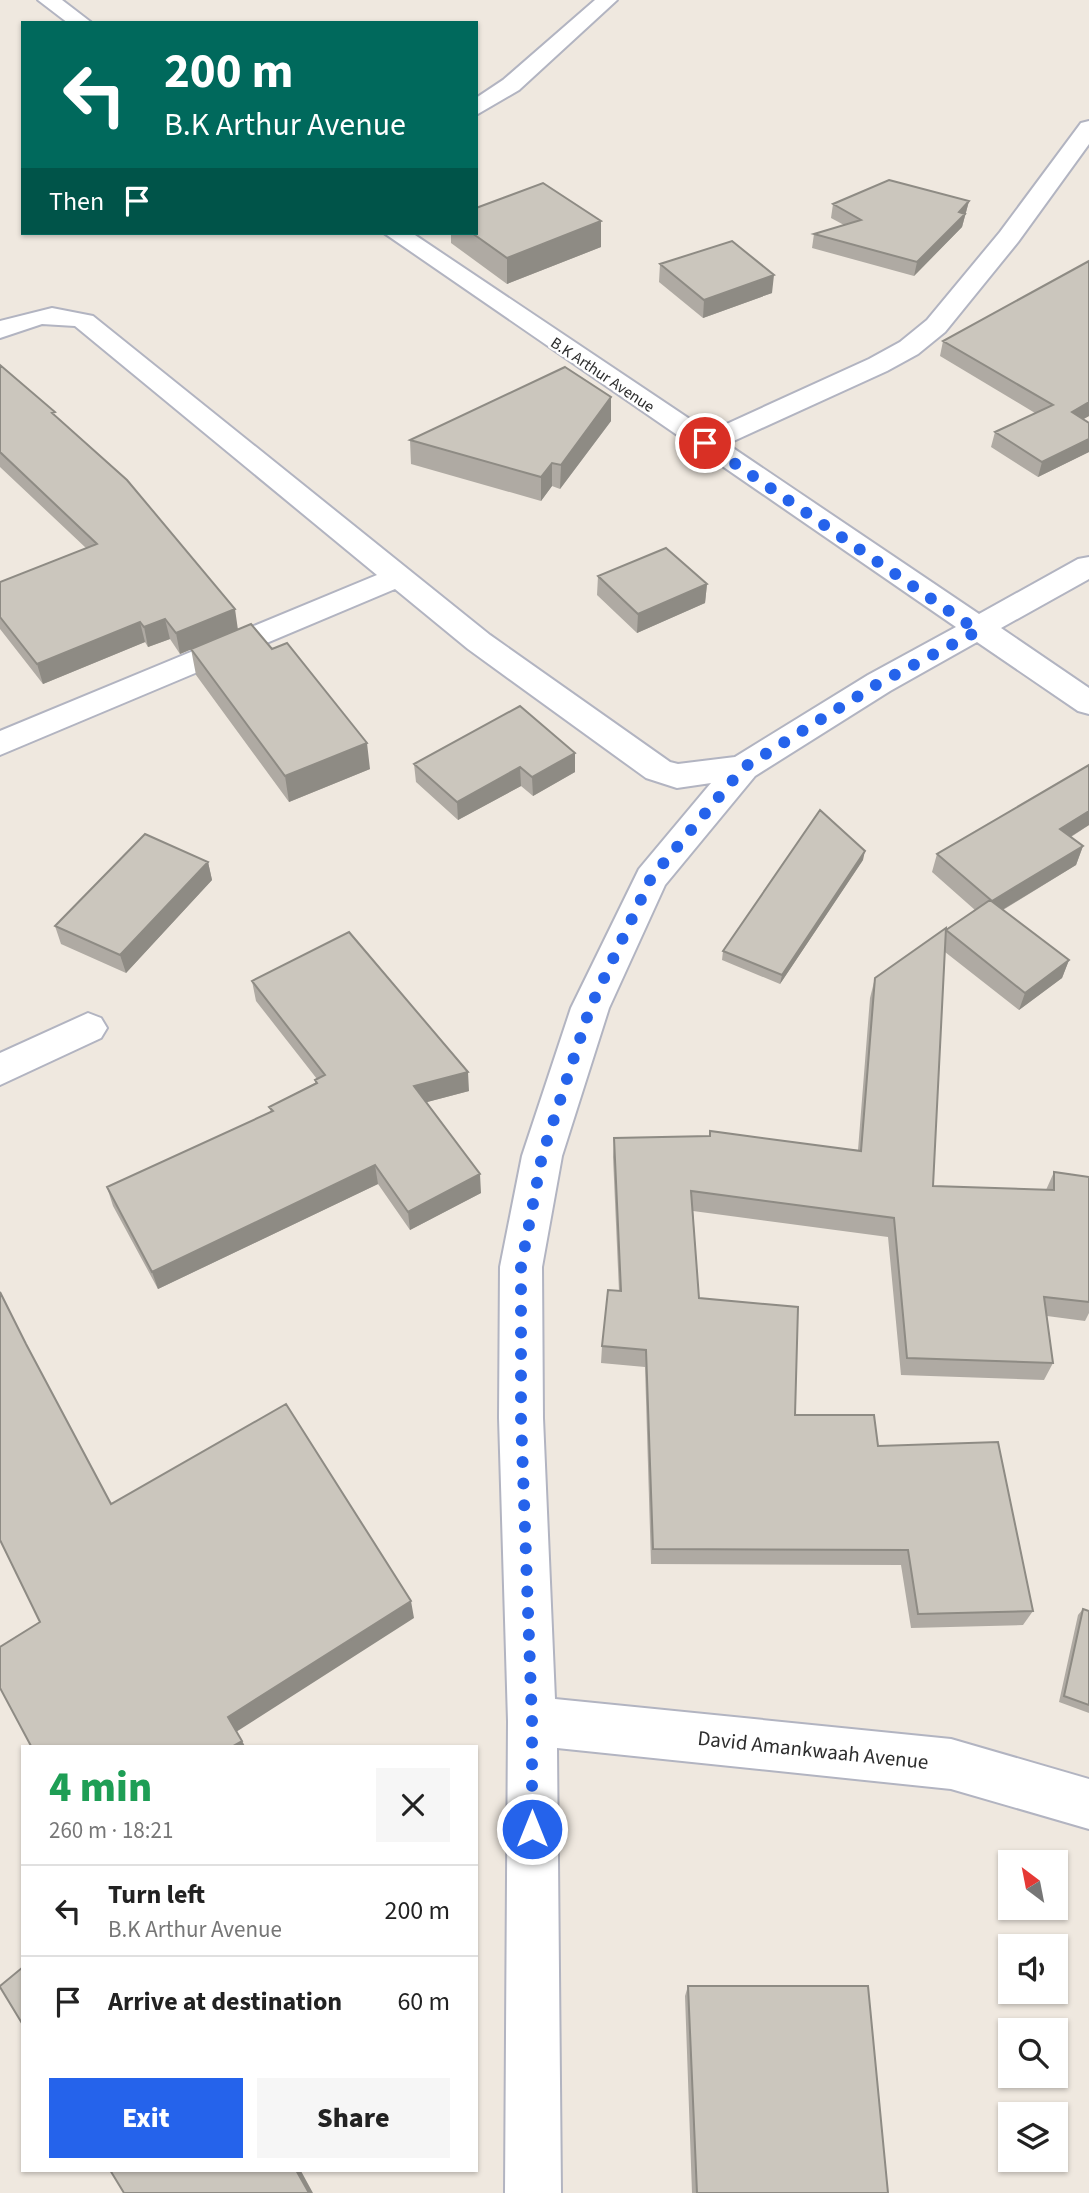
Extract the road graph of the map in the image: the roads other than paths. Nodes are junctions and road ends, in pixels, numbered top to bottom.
1 (48, 0) edge
2 (607, 0) edge
3 (79, 21) edge
4 (478, 107) edge
5 (1089, 128) edge
6 (399, 235) edge
7 (0, 330) edge
8 (705, 443) junction
9 (1089, 566) edge
10 (398, 577) junction
11 (978, 631) junction
12 (1089, 703) edge
13 (0, 744) edge
14 (743, 768) junction
15 (88, 1028) dead end
16 (0, 1070) edge
17 (532, 1721) junction
18 (1089, 1804) edge
19 (533, 2193) edge

1 - 3 street
2 - 4 street
5 - 8 street
6 - 8 street, B.K Arthur Avenue
7 - 10 street
8 - 11 street, B.K Arthur Avenue
9 - 11 street
10 - 13 street
10 - 14 street
11 - 12 street, B.K Arthur Avenue
11 - 14 street
14 - 17 street
15 - 16 street
17 - 18 street, David Amankwaah Avenue
17 - 19 street

